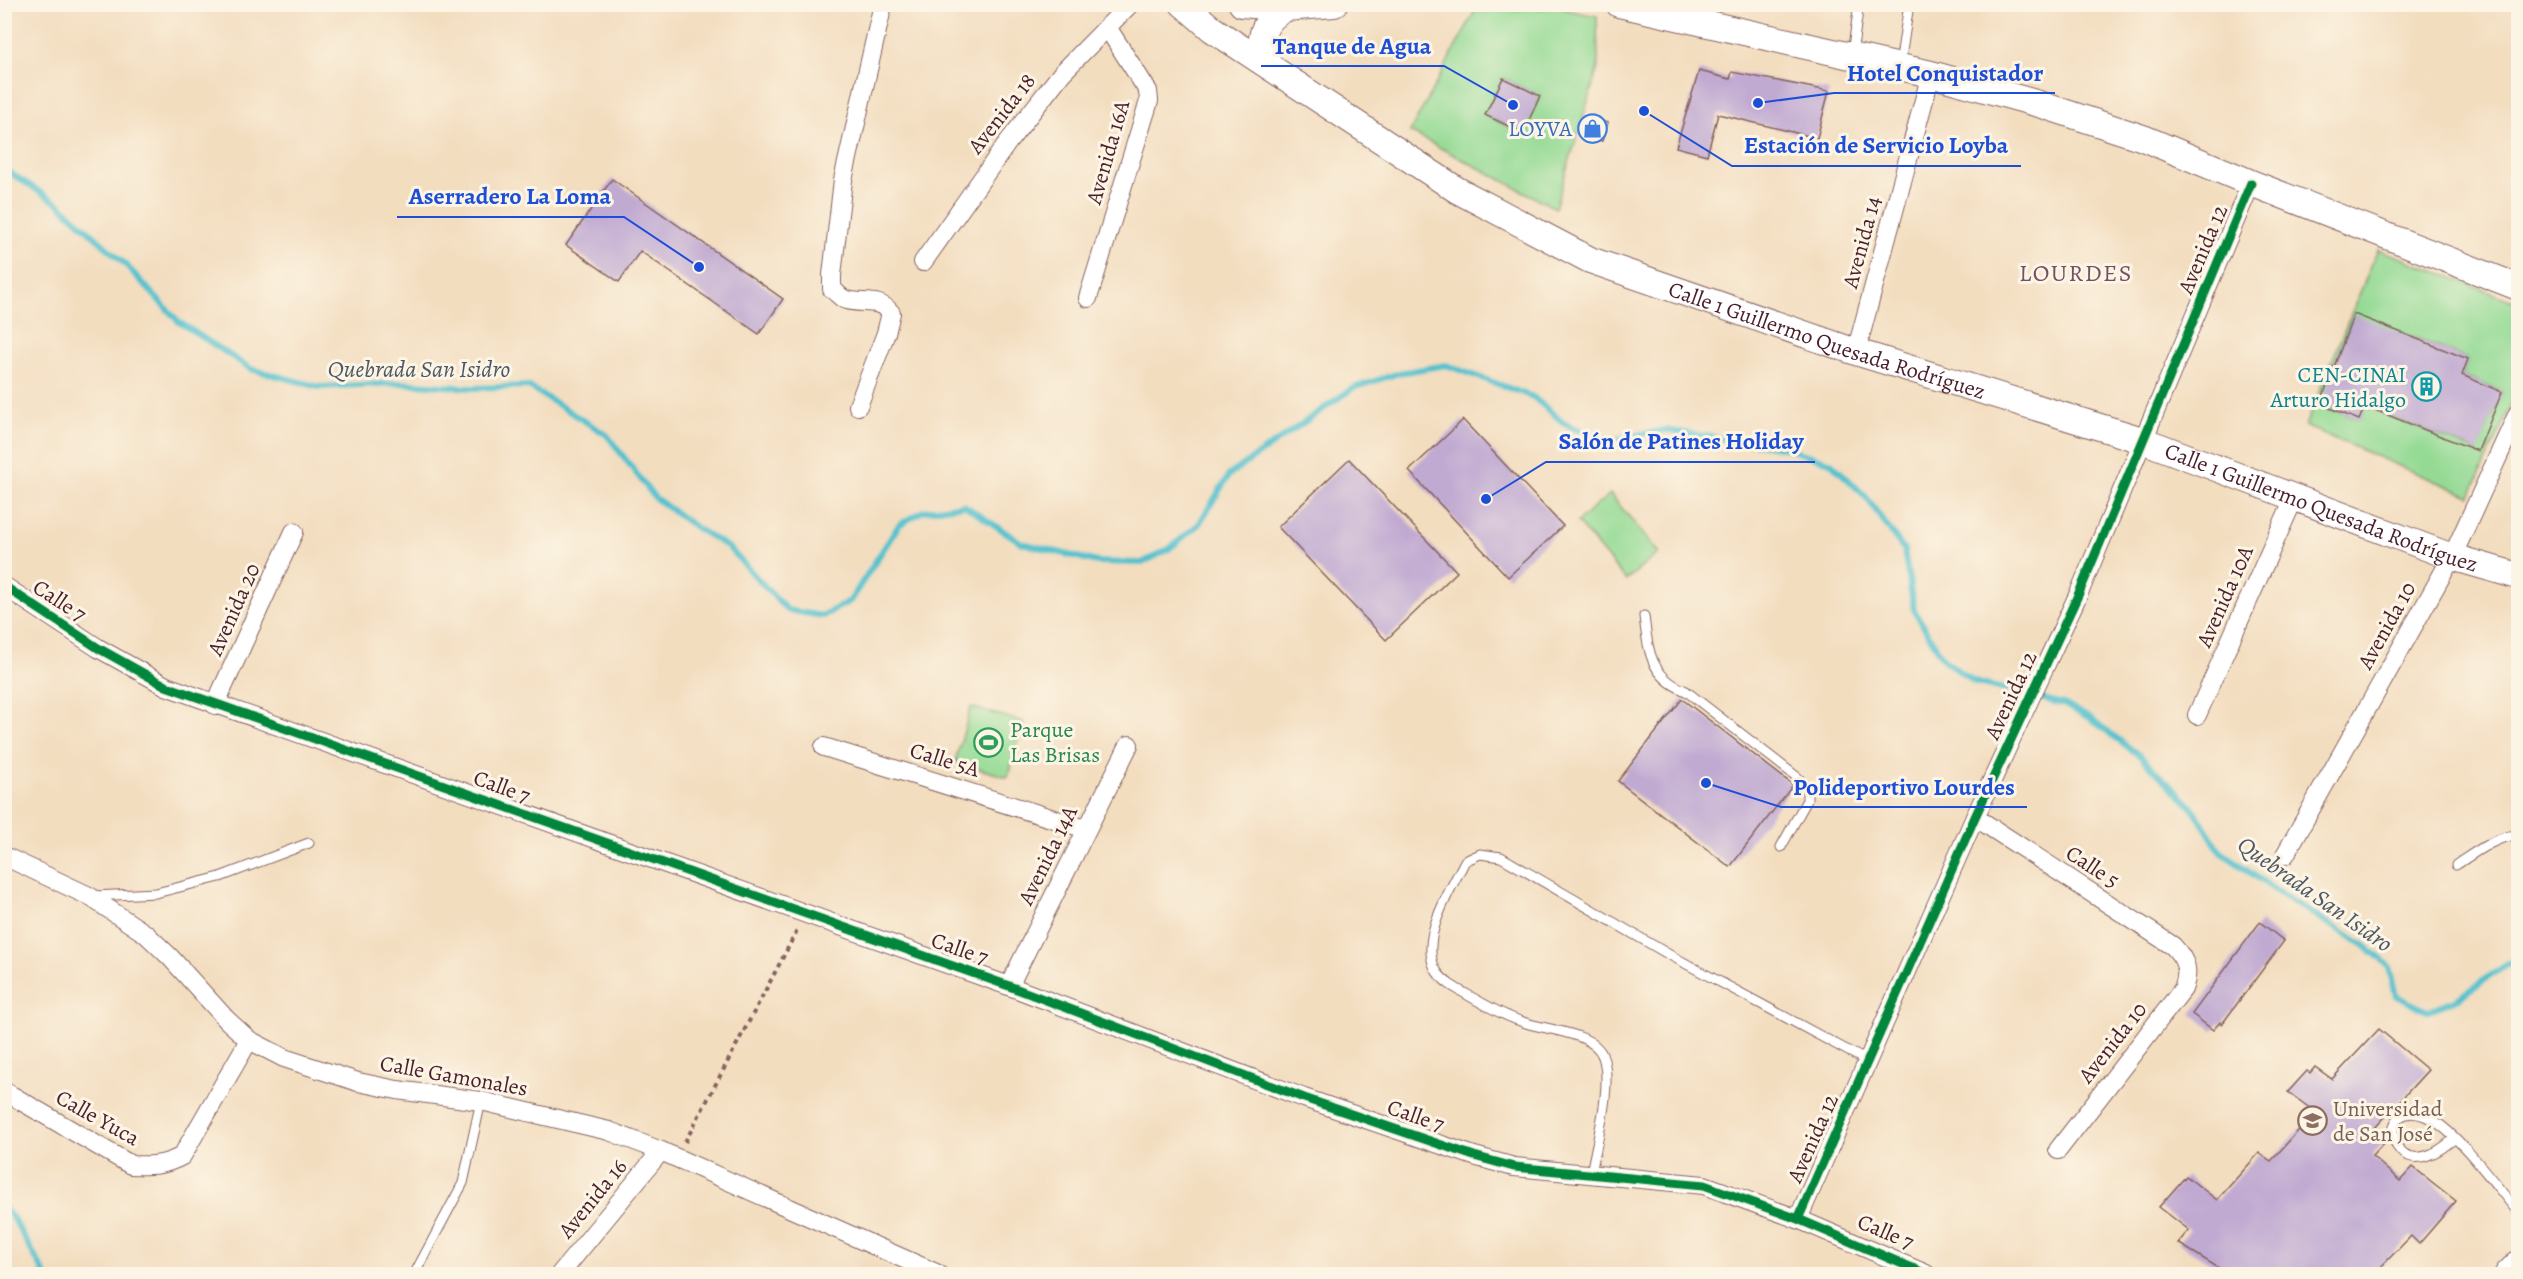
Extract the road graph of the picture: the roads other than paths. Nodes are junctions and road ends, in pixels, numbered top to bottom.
1 (883, 4) edge
2 (1130, 4) edge
3 (1183, 4) edge
4 (1242, 4) edge
5 (1334, 4) edge
6 (1619, 4) edge
7 (1859, 4) edge
8 (1909, 4) edge
9 (1286, 8) junction
10 (1673, 10) edge
11 (1107, 27) junction
12 (1851, 56) junction
13 (1269, 65) junction
14 (1900, 67) junction
15 (1931, 74) junction
16 (2251, 183) junction
17 (923, 262) dead end
18 (2518, 287) edge
19 (1088, 298) dead end
20 (1856, 352) junction
21 (858, 406) dead end
22 (2518, 413) edge
23 (2142, 440) junction
24 (2295, 496) junction
25 (294, 532) dead end
26 (2452, 557) junction
27 (2518, 576) edge
28 (4, 586) edge
29 (1644, 616) dead end
30 (215, 705) junction
31 (2197, 715) dead end
32 (1129, 745) dead end
33 (824, 747) dead end
34 (1975, 817) junction
35 (1086, 829) junction
36 (2518, 835) edge
37 (309, 843) dead end
38 (1781, 847) dead end
39 (2285, 855) dead end
40 (4, 856) edge
41 (2456, 865) dead end
42 (89, 896) junction
43 (2182, 957) joint
44 (1009, 986) junction
45 (249, 1040) junction
46 (1867, 1061) junction
47 (4, 1091) edge
48 (481, 1101) junction
49 (2454, 1138) junction
50 (2058, 1150) dead end
51 (669, 1155) junction
52 (1591, 1174) junction
53 (2518, 1212) edge
54 (1798, 1219) junction
55 (2518, 1264) edge
56 (417, 1269) dead end
57 (560, 1275) edge
58 (938, 1275) edge
59 (1926, 1275) edge
60 (2508, 1275) edge

1 - 21 street
2 - 11 street, Avenida 18
3 - 13 main road, Calle 1 Guillermo Quesada Rodríguez
4 - 9 main road
5 - 9 main road
6 - 10 main road
7 - 12 lane
8 - 14 lane
9 - 13 main road
10 - 12 main road
11 - 17 street, Avenida 18
11 - 19 street, Avenida 16A
12 - 14 main road
13 - 20 main road, Calle 1 Guillermo Quesada Rodríguez
14 - 15 main road
15 - 16 main road
15 - 20 street, Avenida 14
16 - 18 main road
16 - 23 street, Avenida 12
20 - 23 main road, Calle 1 Guillermo Quesada Rodríguez
22 - 26 street, Avenida 10
23 - 24 main road, Calle 1 Guillermo Quesada Rodríguez
23 - 34 street, Avenida 12
24 - 26 main road, Calle 1 Guillermo Quesada Rodríguez
24 - 31 street, Avenida 10A
25 - 30 street, Avenida 20
26 - 27 main road, Calle 1 Guillermo Quesada Rodríguez
26 - 39 street, Avenida 10
28 - 30 street, Calle 7
29 - 38 lane
30 - 44 street, Calle 7
32 - 35 street, Avenida 14A
33 - 35 street, Calle 5A
34 - 43 street, Calle 5
34 - 46 street, Avenida 12
35 - 44 street, Avenida 14A
36 - 41 lane
37 - 42 lane
40 - 42 street, Calle Gamonales
42 - 45 street, Calle Gamonales
43 - 50 street, Avenida 10
44 - 52 street, Calle 7
45 - 47 street, Calle Yuca
45 - 48 street, Calle Gamonales
46 - 52 lane
46 - 54 street, Avenida 12
48 - 51 street, Calle Gamonales
48 - 56 lane
49 - 49 lane
49 - 53 lane
51 - 57 street, Avenida 16
51 - 58 street, Calle Gamonales
52 - 54 street, Calle 7
54 - 59 street, Calle 7
55 - 60 main road

